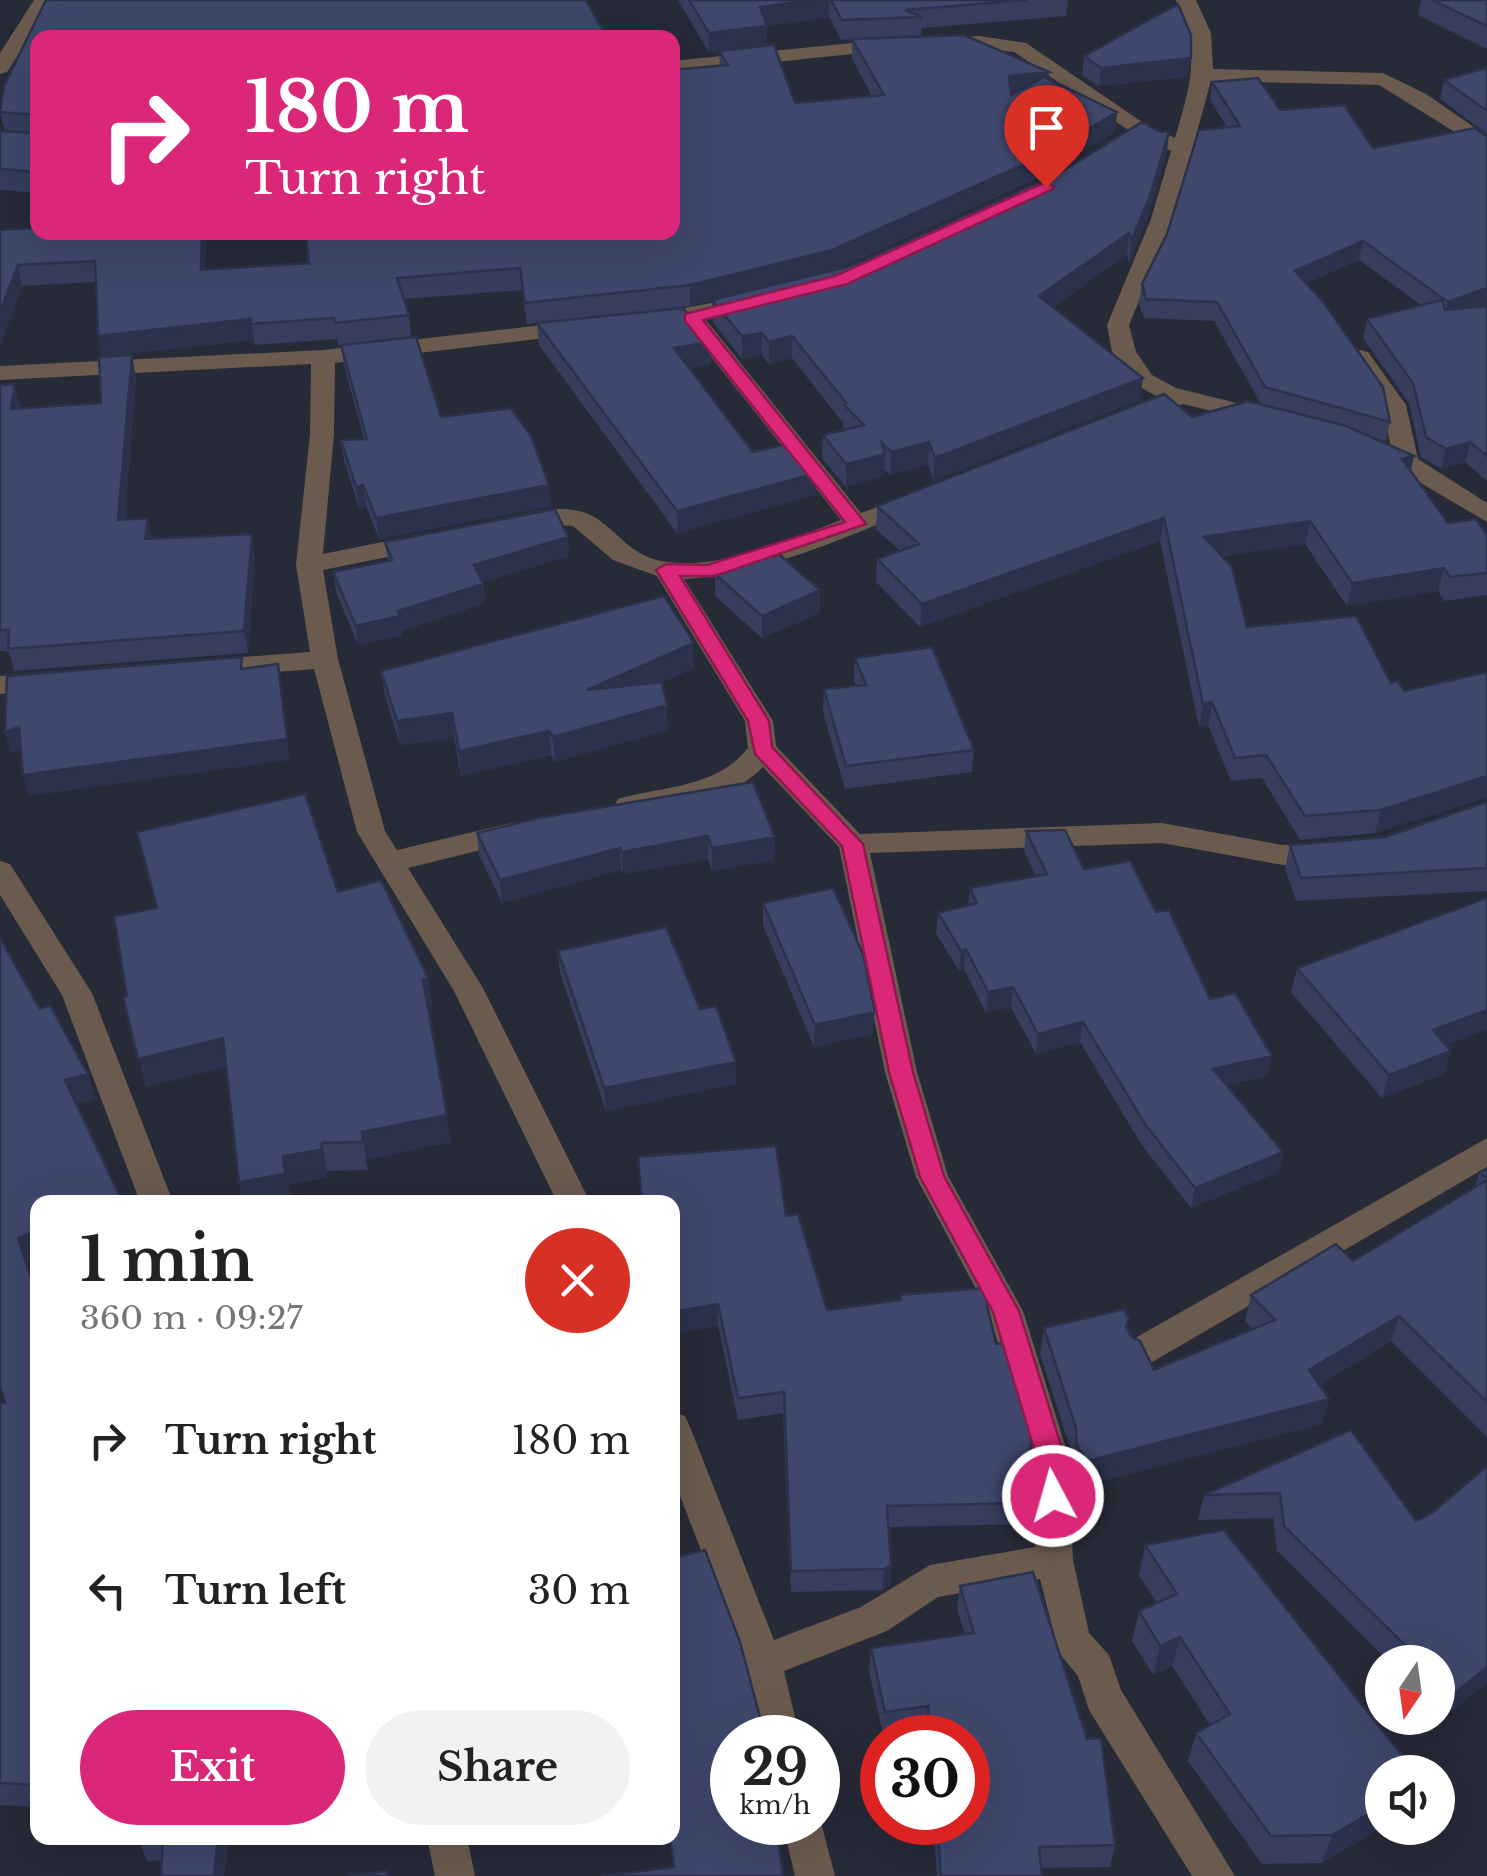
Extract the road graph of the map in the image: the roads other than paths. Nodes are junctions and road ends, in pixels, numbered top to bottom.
1 (44, 0) edge
2 (1186, 0) edge
3 (680, 66) edge
4 (0, 68) edge
5 (1203, 76) junction
6 (1487, 146) edge
7 (1180, 149) junction
8 (766, 299) edge
9 (692, 317) junction
10 (634, 323) edge
11 (596, 326) edge
12 (1345, 336) edge
13 (323, 357) junction
14 (0, 373) edge
15 (1184, 395) junction
16 (1115, 422) edge
17 (1284, 422) edge
18 (1352, 440) edge
19 (1406, 462) junction
20 (944, 489) edge
21 (1487, 514) edge
22 (857, 524) junction
23 (501, 526) edge
24 (450, 536) edge
25 (309, 565) junction
26 (666, 570) junction
27 (325, 659) junction
28 (172, 671) edge
29 (77, 678) edge
30 (0, 685) edge
31 (762, 749) junction
32 (596, 814) edge
33 (540, 826) edge
34 (852, 844) junction
35 (1359, 849) edge
36 (389, 862) junction
37 (0, 871) edge
38 (1487, 1151) edge
39 (154, 1195) edge
40 (569, 1195) edge
41 (1142, 1350) edge
42 (680, 1448) edge
43 (1054, 1560) junction
44 (763, 1662) junction
45 (776, 1715) edge
46 (448, 1845) edge
47 (808, 1845) edge
48 (455, 1876) edge
49 (815, 1876) edge
50 (1215, 1876) edge

1 - 4 street
2 - 5 street
3 - 7 street
5 - 6 street
5 - 7 street
7 - 15 street
8 - 9 street
9 - 10 street
9 - 22 street
11 - 13 street
12 - 19 street
13 - 14 street
13 - 25 street
15 - 16 street
15 - 17 street
18 - 19 street
19 - 21 street
20 - 22 street
22 - 26 street
23 - 26 street
24 - 25 street
25 - 27 street
26 - 31 street
27 - 28 street
27 - 36 street
29 - 30 street
31 - 32 street
31 - 34 street
33 - 36 street
34 - 35 street
34 - 43 street
36 - 40 street
37 - 39 street
38 - 41 street
42 - 44 street
43 - 44 street
43 - 50 street
44 - 45 street
46 - 48 street
47 - 49 street

